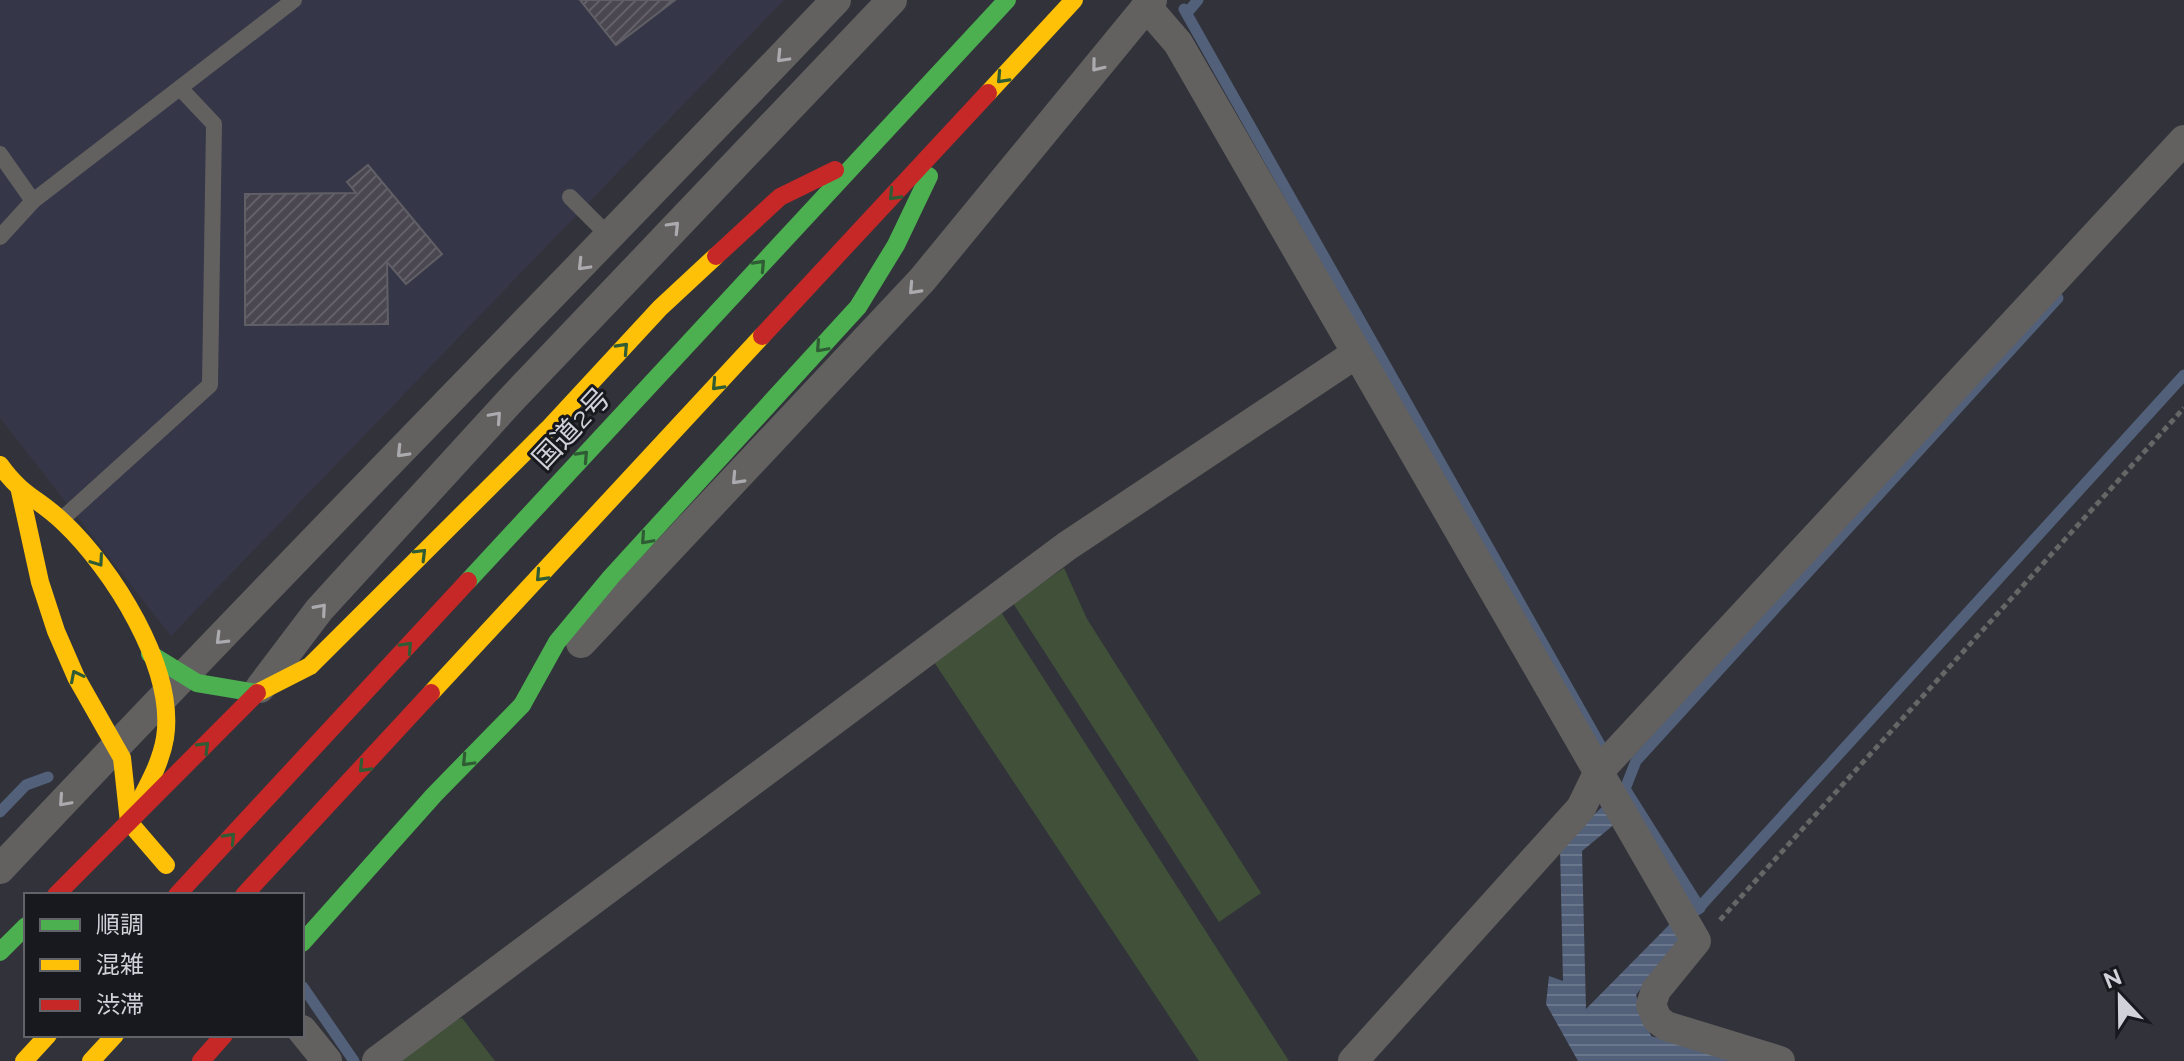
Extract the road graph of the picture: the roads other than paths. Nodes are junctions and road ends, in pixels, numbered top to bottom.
1 (294, 0) edge
2 (836, 0) edge
3 (892, 0) edge
4 (1007, 0) edge
5 (1074, 0) edge
6 (1149, 3) edge
7 (180, 88) junction
8 (947, 137) junction
9 (2184, 140) edge
10 (0, 154) edge
11 (857, 160) junction
12 (570, 197) dead end
13 (33, 201) junction
14 (0, 237) edge
15 (610, 237) junction
16 (638, 264) junction
17 (1357, 353) junction
18 (0, 465) edge
19 (20, 491) junction
20 (61, 520) junction
21 (31, 539) junction
22 (150, 654) junction
23 (174, 686) junction
24 (257, 693) junction
25 (522, 705) junction
26 (116, 743) junction
27 (1607, 762) junction
28 (129, 822) junction
29 (166, 865) dead end
30 (0, 869) edge
31 (58, 893) edge
32 (179, 893) edge
33 (246, 893) edge
34 (24, 928) edge
35 (304, 941) edge
36 (0, 952) edge
37 (304, 1032) edge
38 (46, 1037) edge
39 (113, 1037) edge
40 (222, 1037) edge
41 (24, 1061) edge
42 (91, 1061) edge
43 (201, 1061) edge
44 (327, 1061) edge
45 (377, 1061) edge
46 (1353, 1061) edge
47 (1780, 1061) edge

1 - 7 lane
2 -> 15 street
16 -> 3 street
4 - 11 main road, 国道2号
5 -> 8 main road
6 - 17 street
6 -> 25 street
7 - 13 lane
7 - 20 lane
8 -> 25 main road
8 -> 33 main road
9 - 27 street
10 - 13 lane
24 -> 11 main road
32 -> 11 main road, 国道2号
12 - 15 lane
13 - 14 lane
15 - 16 street
15 -> 23 street
24 -> 16 street
17 - 27 street
17 - 45 street
18 - 19 main road
19 - 20 main road
19 - 21 main road
20 - 21 lane
20 -> 22 main road
26 -> 21 main road
22 - 23 main road
22 - 23 main road
23 - 24 main road
23 - 26 street
23 - 28 main road
28 -> 24 main road
25 -> 35 main road
26 - 28 main road
26 -> 30 street
27 - 46 street
27 - 47 street
28 - 29 main road
28 - 31 main road
34 - 36 main road
37 - 44 street
38 - 41 main road
39 - 42 main road
40 - 43 main road

